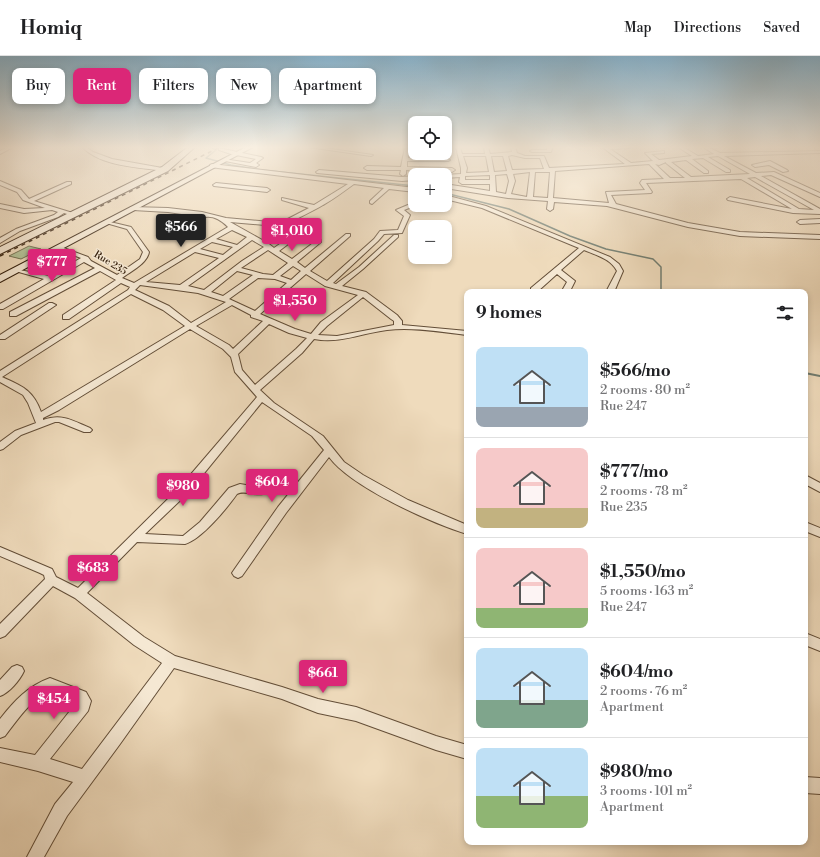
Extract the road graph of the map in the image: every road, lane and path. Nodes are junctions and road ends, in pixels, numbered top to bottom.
1 (3, 184) edge
2 (67, 184) edge
3 (135, 184) edge
4 (178, 184) edge
5 (350, 184) edge
6 (364, 184) edge
7 (461, 184) edge
8 (493, 184) edge
9 (511, 184) edge
10 (529, 184) edge
11 (552, 184) edge
12 (644, 184) edge
13 (753, 184) edge
14 (771, 184) edge
15 (798, 184) edge
16 (216, 185) dead end
17 (247, 187) junction
18 (388, 187) junction
19 (452, 187) edge
20 (757, 187) junction
21 (776, 187) junction
22 (460, 188) junction
23 (408, 189) edge
24 (267, 190) dead end
25 (493, 193) junction
26 (238, 194) dead end
27 (820, 195) edge
28 (508, 196) junction
29 (452, 198) edge
30 (530, 198) junction
31 (284, 199) dead end
32 (730, 199) dead end
33 (29, 200) junction
34 (552, 200) junction
35 (372, 202) dead end
36 (613, 205) junction
37 (0, 206) edge
38 (314, 207) junction
39 (408, 207) edge
40 (133, 208) junction
41 (54, 209) junction
42 (550, 209) dead end
43 (63, 211) junction
44 (820, 211) edge
45 (803, 212) junction
46 (73, 214) junction
47 (202, 214) junction
48 (225, 220) junction
49 (819, 221) edge
50 (108, 222) junction
51 (800, 222) dead end
52 (280, 225) junction
53 (232, 227) junction
54 (302, 231) dead end
55 (170, 232) dead end
56 (348, 235) dead end
57 (396, 236) dead end
58 (252, 237) junction
59 (820, 237) edge
60 (211, 240) junction
61 (0, 241) edge
62 (319, 241) dead end
63 (0, 246) edge
64 (9, 247) junction
65 (239, 247) junction
66 (269, 247) junction
67 (584, 247) junction
68 (59, 248) junction
69 (195, 250) junction
70 (0, 251) edge
71 (224, 257) junction
72 (86, 258) junction
73 (294, 263) junction
74 (101, 268) junction
75 (236, 269) junction
76 (16, 270) junction
77 (557, 270) junction
78 (305, 271) junction
79 (260, 275) junction
80 (276, 277) junction
81 (49, 278) junction
82 (0, 279) edge
83 (118, 279) junction
84 (292, 282) junction
85 (328, 284) junction
86 (135, 287) junction
87 (336, 287) junction
88 (181, 288) junction
89 (535, 289) edge
90 (567, 289) dead end
91 (612, 289) edge
92 (205, 292) junction
93 (360, 293) junction
94 (227, 301) junction
95 (52, 305) dead end
96 (0, 307) edge
97 (0, 313) edge
98 (13, 314) junction
99 (254, 315) junction
100 (66, 317) dead end
101 (31, 319) junction
102 (267, 322) junction
103 (190, 326) junction
104 (398, 327) junction
105 (464, 333) edge
106 (2, 337) dead end
107 (311, 337) junction
108 (234, 354) junction
109 (0, 375) edge
110 (0, 379) edge
111 (258, 394) junction
112 (39, 420) junction
113 (87, 430) dead end
114 (0, 447) edge
115 (330, 449) junction
116 (808, 482) edge
117 (820, 488) edge
118 (259, 491) dead end
119 (808, 527) edge
120 (464, 529) edge
121 (820, 533) edge
122 (134, 538) junction
123 (0, 551) edge
124 (238, 573) dead end
125 (52, 580) junction
126 (79, 594) junction
127 (0, 632) edge
128 (808, 640) edge
129 (820, 645) edge
130 (171, 661) junction
131 (17, 671) dead end
132 (0, 690) edge
133 (0, 731) edge
134 (464, 751) edge
135 (0, 755) edge
136 (38, 763) junction
137 (85, 778) junction
138 (808, 785) edge
139 (820, 786) edge
140 (35, 857) edge

1 - 33 street
2 - 33 street
3 - 46 main road
4 - 40 main road
5 - 38 street
6 - 18 street
7 - 22 street
8 - 25 street
9 - 28 street
10 - 30 street
11 - 34 street
12 - 36 street
13 - 20 street
14 - 21 street
15 - 27 street
16 - 17 street
17 - 24 street
17 - 26 street
18 - 23 street
18 - 35 street
19 - 22 street
20 - 21 street
20 - 45 street
21 - 44 street
22 - 25 street
25 - 28 street
28 - 30 street
29 - 67 street
30 - 34 street
31 - 38 street
32 - 45 street
33 - 41 street
34 - 36 street
34 - 42 street
36 - 59 street
37 - 41 street
38 - 52 street
39 - 85 street
40 - 47 street
40 - 50 main road
41 - 43 street
43 - 46 street
43 - 61 street
44 - 45 street
45 - 49 street
46 - 64 main road
47 - 48 street
47 - 55 street
48 - 52 street
48 - 53 street
49 - 51 street
50 - 68 main road
50 - 83 street
52 - 66 street
53 - 58 street
53 - 60 street
54 - 66 street
56 - 78 street
57 - 87 street
58 - 65 street
58 - 66 street
60 - 65 street
60 - 69 street
62 - 73 street
63 - 64 street
64 - 70 main road
65 - 71 street
66 - 73 street
66 - 75 street
67 - 77 street
67 - 91 street
68 - 72 street, Rue 235
68 - 76 main road
69 - 71 street
69 - 86 street
71 - 88 street
72 - 74 street, Rue 235
72 - 81 street
73 - 78 street
73 - 80 street
74 - 83 street, Rue 235
74 - 98 street
75 - 79 street
75 - 92 street
76 - 81 street
76 - 82 main road
77 - 89 street
77 - 90 street
78 - 84 street
78 - 85 street
79 - 80 street
79 - 94 street
80 - 84 street
81 - 96 street
83 - 86 street, Rue 235
83 - 100 street
84 - 99 street
85 - 87 street
86 - 88 street
86 - 103 street, Rue 235
86 - 109 street
87 - 93 street
88 - 92 street
92 - 94 street
93 - 104 street
93 - 107 street
94 - 99 street
94 - 103 street
95 - 101 street
97 - 98 street
98 - 101 street
99 - 102 street
101 - 106 street
102 - 107 street
102 - 108 street
103 - 108 street, Rue 235
103 - 112 street
104 - 105 street
104 - 107 street
107 - 111 street
108 - 111 street
110 - 112 street
111 - 115 street
111 - 122 street
112 - 113 street
112 - 114 street
115 - 120 street
115 - 124 street
116 - 117 street
118 - 122 street
119 - 121 street
122 - 126 street
123 - 125 street
125 - 126 street
125 - 127 street
126 - 130 street
128 - 129 street
130 - 134 street
130 - 137 street
131 - 132 street
133 - 136 street
135 - 136 street
136 - 137 street
137 - 140 street
138 - 139 street

